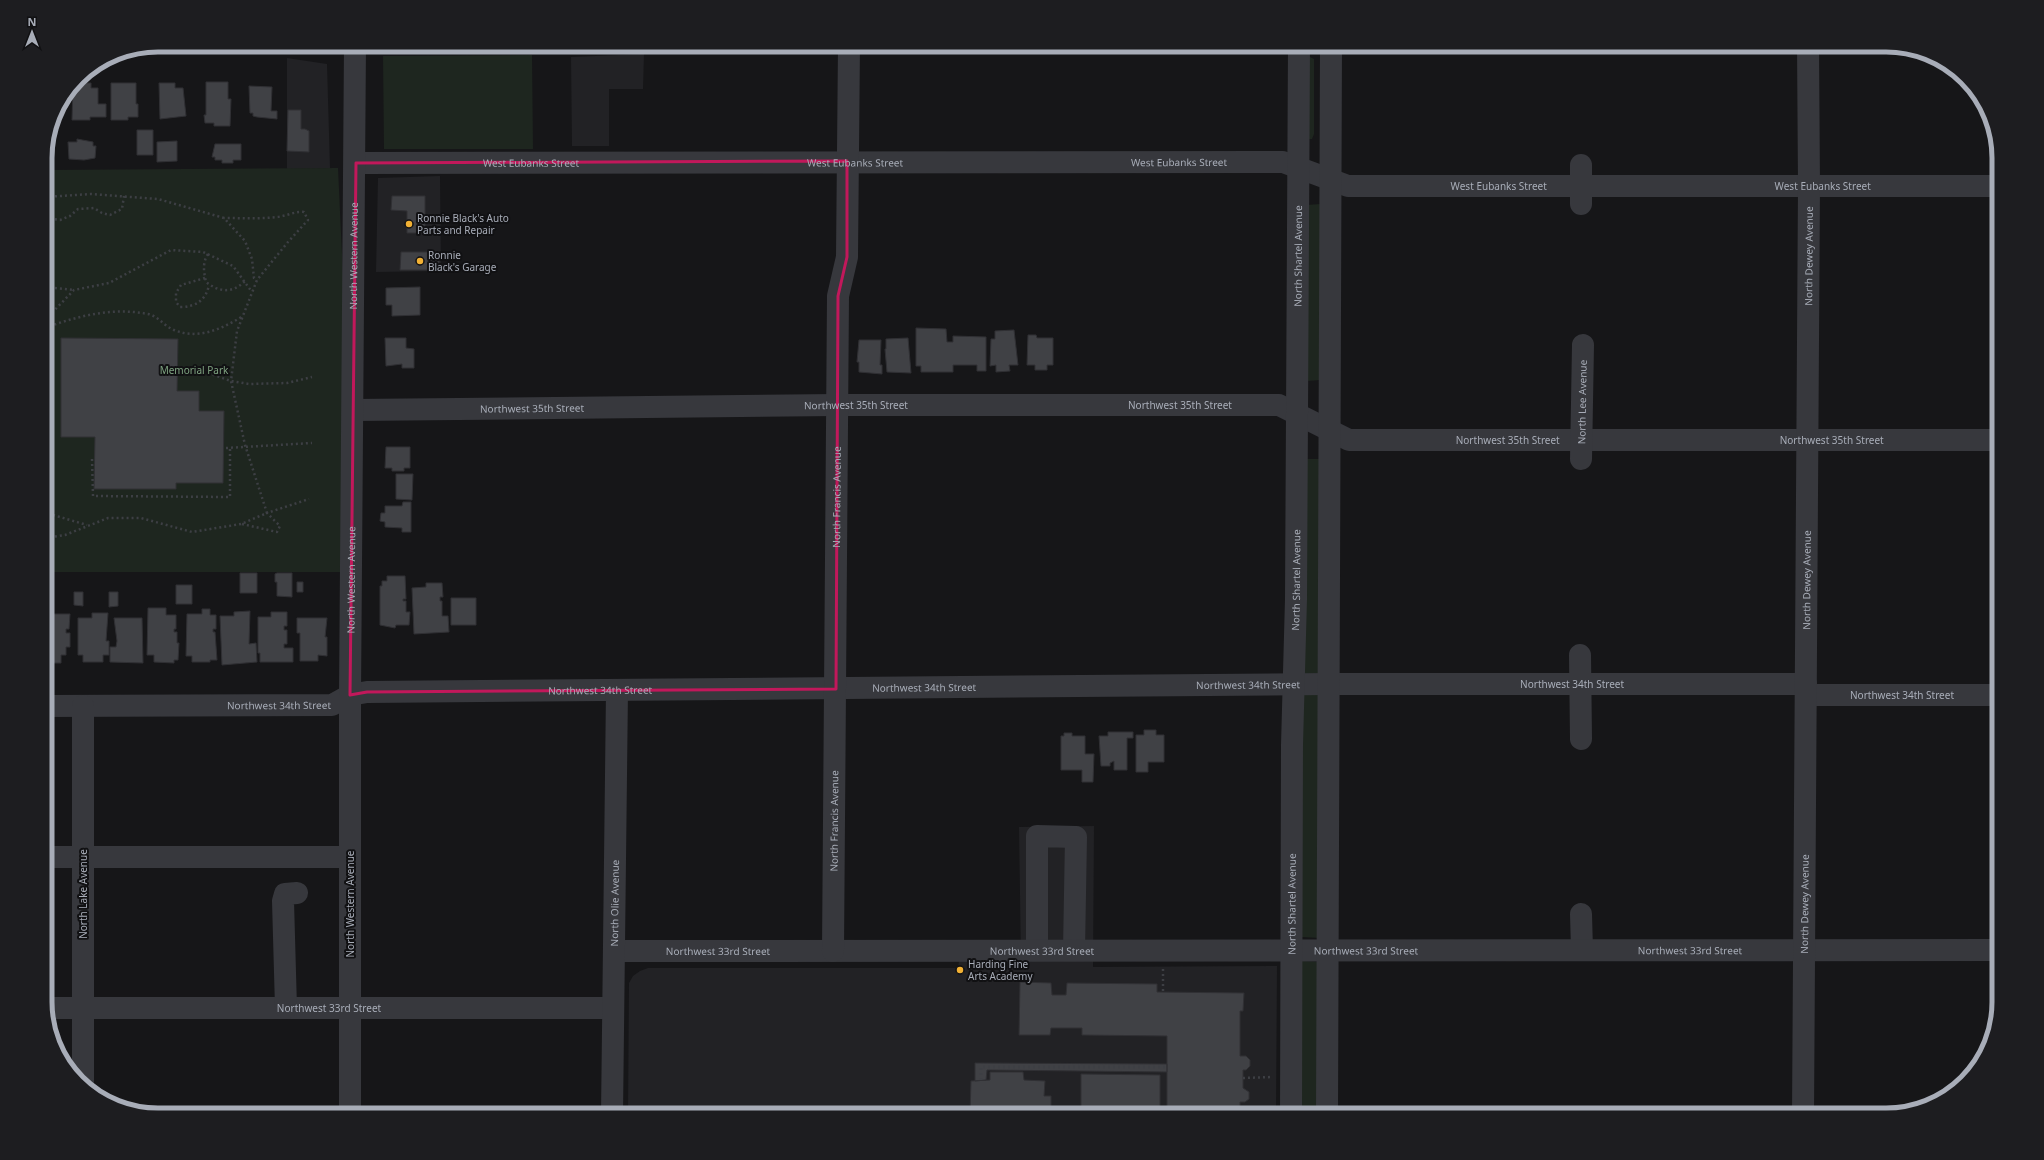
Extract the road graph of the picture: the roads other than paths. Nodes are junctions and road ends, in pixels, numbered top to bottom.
1 (356, 52) edge
2 (849, 52) edge
3 (1300, 52) edge
4 (1331, 52) edge
5 (1808, 52) edge
6 (847, 161) junction
7 (356, 163) junction
8 (1299, 167) junction
9 (1331, 180) junction
10 (1809, 186) junction
11 (1992, 186) edge
12 (1583, 345) dead end
13 (837, 405) junction
14 (354, 410) junction
15 (1298, 414) junction
16 (1330, 430) junction
17 (1992, 440) edge
18 (1806, 441) junction
19 (1582, 450) junction
20 (1580, 655) dead end
21 (1329, 684) junction
22 (1580, 684) junction
23 (1294, 685) junction
24 (836, 689) junction
25 (1806, 689) junction
26 (617, 690) junction
27 (350, 695) junction
28 (1992, 695) edge
29 (52, 706) edge
30 (83, 706) junction
31 (1581, 739) dead end
32 (52, 857) edge
33 (83, 857) junction
34 (350, 857) junction
35 (297, 893) dead end
36 (1581, 914) dead end
37 (1037, 950) junction
38 (1074, 950) junction
39 (1292, 950) junction
40 (1329, 950) junction
41 (1582, 950) junction
42 (1803, 950) junction
43 (1992, 950) edge
44 (614, 951) junction
45 (833, 951) junction
46 (52, 1008) edge
47 (83, 1008) junction
48 (286, 1008) junction
49 (350, 1008) junction
50 (613, 1008) junction
51 (83, 1077) edge
52 (350, 1108) edge
53 (612, 1108) edge
54 (1291, 1108) edge
55 (1327, 1108) edge
56 (1803, 1108) edge

1 - 7 street, North Western Avenue
2 - 6 street, North Francis Avenue
3 - 8 street, North Shartel Avenue
4 - 9 street
5 - 10 street, North Dewey Avenue
6 - 7 street, West Eubanks Street
6 - 8 street, West Eubanks Street
6 - 13 street, North Francis Avenue
7 - 14 street, North Western Avenue
8 - 9 street, West Eubanks Street
8 - 15 street, North Shartel Avenue
9 - 10 street, West Eubanks Street
9 - 16 street
10 - 11 street, West Eubanks Street
10 - 18 street, North Dewey Avenue
12 - 19 street, North Lee Avenue
13 - 14 street, Northwest 35th Street
13 - 15 street, Northwest 35th Street
13 - 24 street, North Francis Avenue
14 - 27 street, North Western Avenue
15 - 16 street, Northwest 35th Street
15 - 23 street, North Shartel Avenue
16 - 19 street, Northwest 35th Street
16 - 21 street
17 - 18 street, Northwest 35th Street
18 - 19 street, Northwest 35th Street
18 - 25 street, North Dewey Avenue
20 - 22 street
21 - 22 street, Northwest 34th Street
21 - 23 street, Northwest 34th Street
21 - 40 street
22 - 25 street, Northwest 34th Street
22 - 31 street
23 - 24 street, Northwest 34th Street
23 - 39 street, North Shartel Avenue
24 - 26 street, Northwest 34th Street
24 - 45 street, North Francis Avenue
25 - 28 street, Northwest 34th Street
25 - 42 street, North Dewey Avenue
26 - 27 street, Northwest 34th Street
26 - 44 street, North Olie Avenue
27 - 30 street, Northwest 34th Street
27 - 34 street, North Western Avenue
29 - 30 street, Northwest 34th Street
30 - 33 street, North Lake Avenue
32 - 33 street
33 - 34 street
33 - 47 street, North Lake Avenue
34 - 49 street, North Western Avenue
35 - 48 street
36 - 41 street
37 - 38 street, Northwest 33rd Street
37 - 38 street
37 - 45 street, Northwest 33rd Street
38 - 39 street, Northwest 33rd Street
39 - 40 street, Northwest 33rd Street
39 - 54 street, North Shartel Avenue
40 - 41 street, Northwest 33rd Street
40 - 55 street
41 - 42 street, Northwest 33rd Street
42 - 43 street, Northwest 33rd Street
42 - 56 street, North Dewey Avenue
44 - 45 street, Northwest 33rd Street
44 - 50 street, North Olie Avenue
46 - 47 street, Northwest 33rd Street
47 - 48 street, Northwest 33rd Street
47 - 51 street, North Lake Avenue
48 - 49 street, Northwest 33rd Street
49 - 50 street, Northwest 33rd Street
49 - 52 street, North Western Avenue
50 - 53 street, North Olie Avenue

